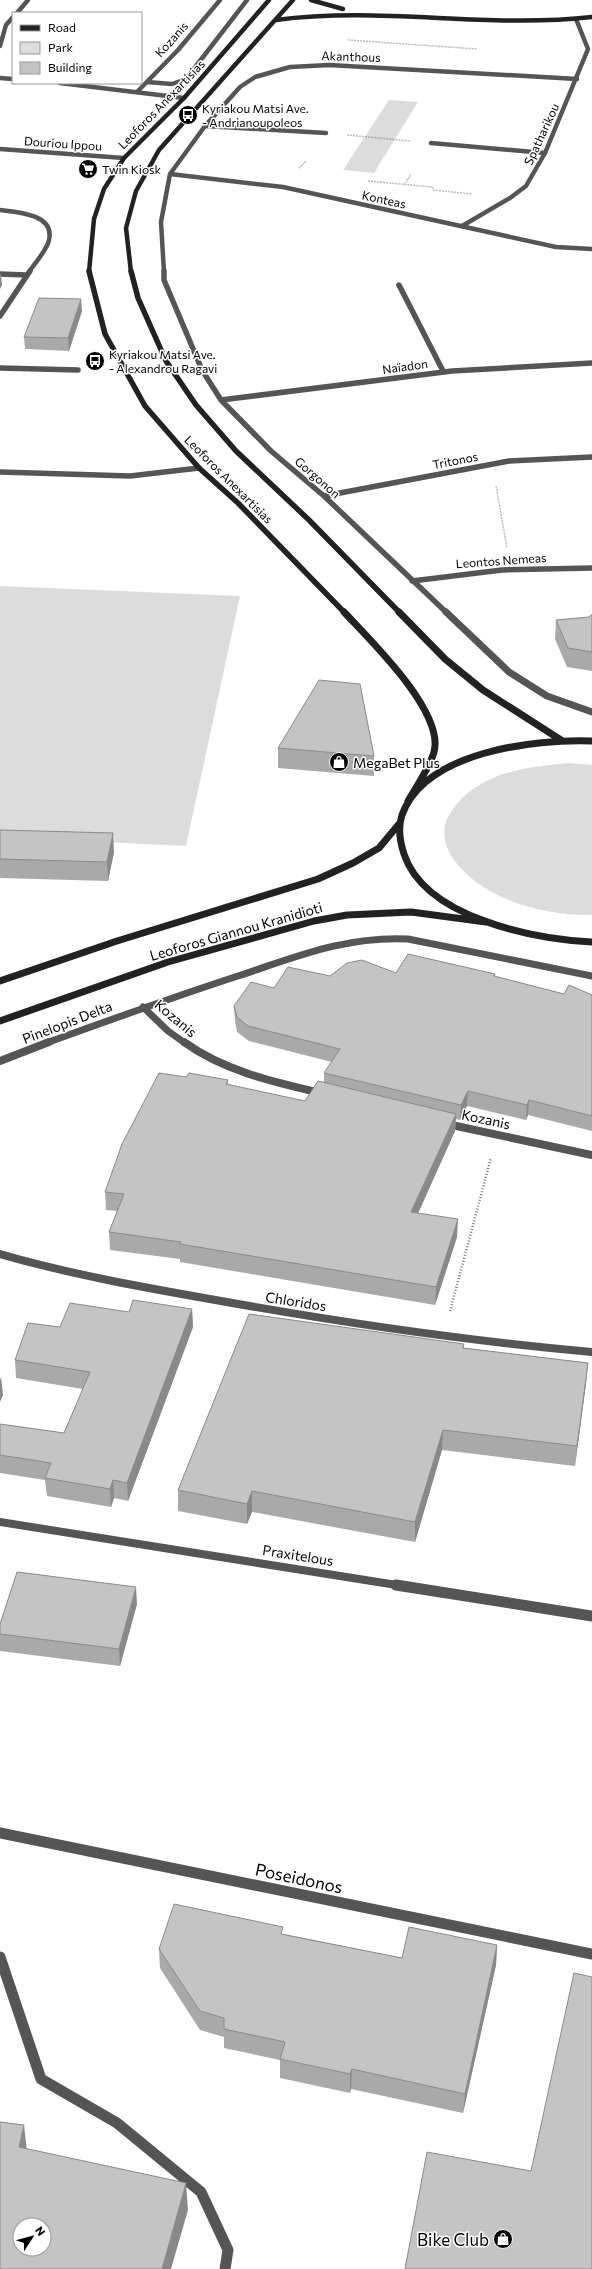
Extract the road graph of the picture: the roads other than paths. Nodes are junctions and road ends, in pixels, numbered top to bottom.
1 (28, 0) edge
2 (220, 0) edge
3 (248, 0) edge
4 (269, 0) edge
5 (293, 0) edge
6 (311, 0) edge
7 (18, 12) edge
8 (369, 14) junction
9 (592, 17) edge
10 (12, 18) edge
11 (576, 19) junction
12 (276, 20) junction
13 (0, 25) edge
14 (6, 25) junction
15 (0, 46) edge
16 (590, 49) edge
17 (0, 78) edge
18 (12, 79) edge
19 (577, 79) junction
20 (147, 82) junction
21 (70, 84) edge
22 (138, 91) junction
23 (184, 98) junction
24 (205, 126) junction
25 (326, 133) road end
26 (431, 143) road end
27 (0, 149) edge
28 (545, 153) junction
29 (124, 158) junction
30 (170, 174) junction
31 (0, 210) edge
32 (462, 226) junction
33 (592, 249) edge
34 (0, 274) edge
35 (26, 275) junction
36 (399, 285) dead end
37 (0, 316) edge
38 (592, 363) edge
39 (0, 368) edge
40 (78, 370) dead end
41 (443, 371) junction
42 (221, 400) junction
43 (592, 457) edge
44 (199, 468) junction
45 (0, 472) edge
46 (324, 496) junction
47 (592, 568) edge
48 (412, 581) junction
49 (592, 712) edge
50 (561, 740) junction
51 (592, 741) edge
52 (408, 801) junction
53 (399, 824) junction
54 (486, 922) junction
55 (592, 942) edge
56 (592, 976) edge
57 (0, 981) edge
58 (143, 1007) junction
59 (0, 1021) edge
60 (0, 1061) edge
61 (330, 1096) edge
62 (436, 1122) edge
63 (592, 1155) edge
64 (0, 1254) edge
65 (592, 1352) edge
66 (0, 1522) edge
67 (592, 1616) edge
68 (0, 1833) edge
69 (592, 1954) edge
70 (0, 1957) edge
71 (225, 2269) edge

1 - 7 street
2 - 20 street, Kozanis
3 - 20 street
4 - 23 main road, Leoforos Anexartisias
5 - 12 main road, Leoforos Anexartisias
6 - 8 main road
8 - 11 main road
8 - 12 main road
9 - 11 main road
10 - 14 street
11 - 16 street, Spatharikou
12 - 50 main road, Leoforos Anexartisias
13 - 14 street
14 - 15 street
16 - 19 street, Spatharikou
17 - 18 street
19 - 24 street, Akanthous
19 - 28 street, Spatharikou
20 - 22 street, Kozanis
21 - 22 street
22 - 23 street
23 - 29 main road, Leoforos Anexartisias
24 - 25 street
24 - 30 street, Akanthous
26 - 28 street
27 - 29 street, Douriou Ippou
28 - 32 street, Spatharikou
29 - 44 main road, Leoforos Anexartisias
30 - 32 street, Konteas
30 - 42 street, Gorgonon
31 - 35 street
32 - 33 street, Konteas
34 - 35 street
35 - 37 street
36 - 41 street
38 - 41 street, Naïadon
39 - 40 street
41 - 42 street, Naïadon
42 - 46 street, Gorgonon
43 - 46 street, Tritonos
44 - 45 street
44 - 52 main road, Leoforos Anexartisias
46 - 48 street, Gorgonon
47 - 48 street, Leontos Nemeas
48 - 49 street, Gorgonon
50 - 51 main road
50 - 52 main road
52 - 53 main road, Leoforos Anexartisias
53 - 54 main road
53 - 57 main road, Leoforos Giannou Kranidioti
54 - 55 main road
54 - 59 main road, Leoforos Giannou Kranidioti
56 - 58 street, Kozanis
58 - 60 street, Pinelopis Delta
58 - 61 street, Kozanis
62 - 63 street, Kozanis
64 - 65 street, Chloridos
66 - 67 street, Praxitelous
68 - 69 street, Poseidonos
70 - 71 street

